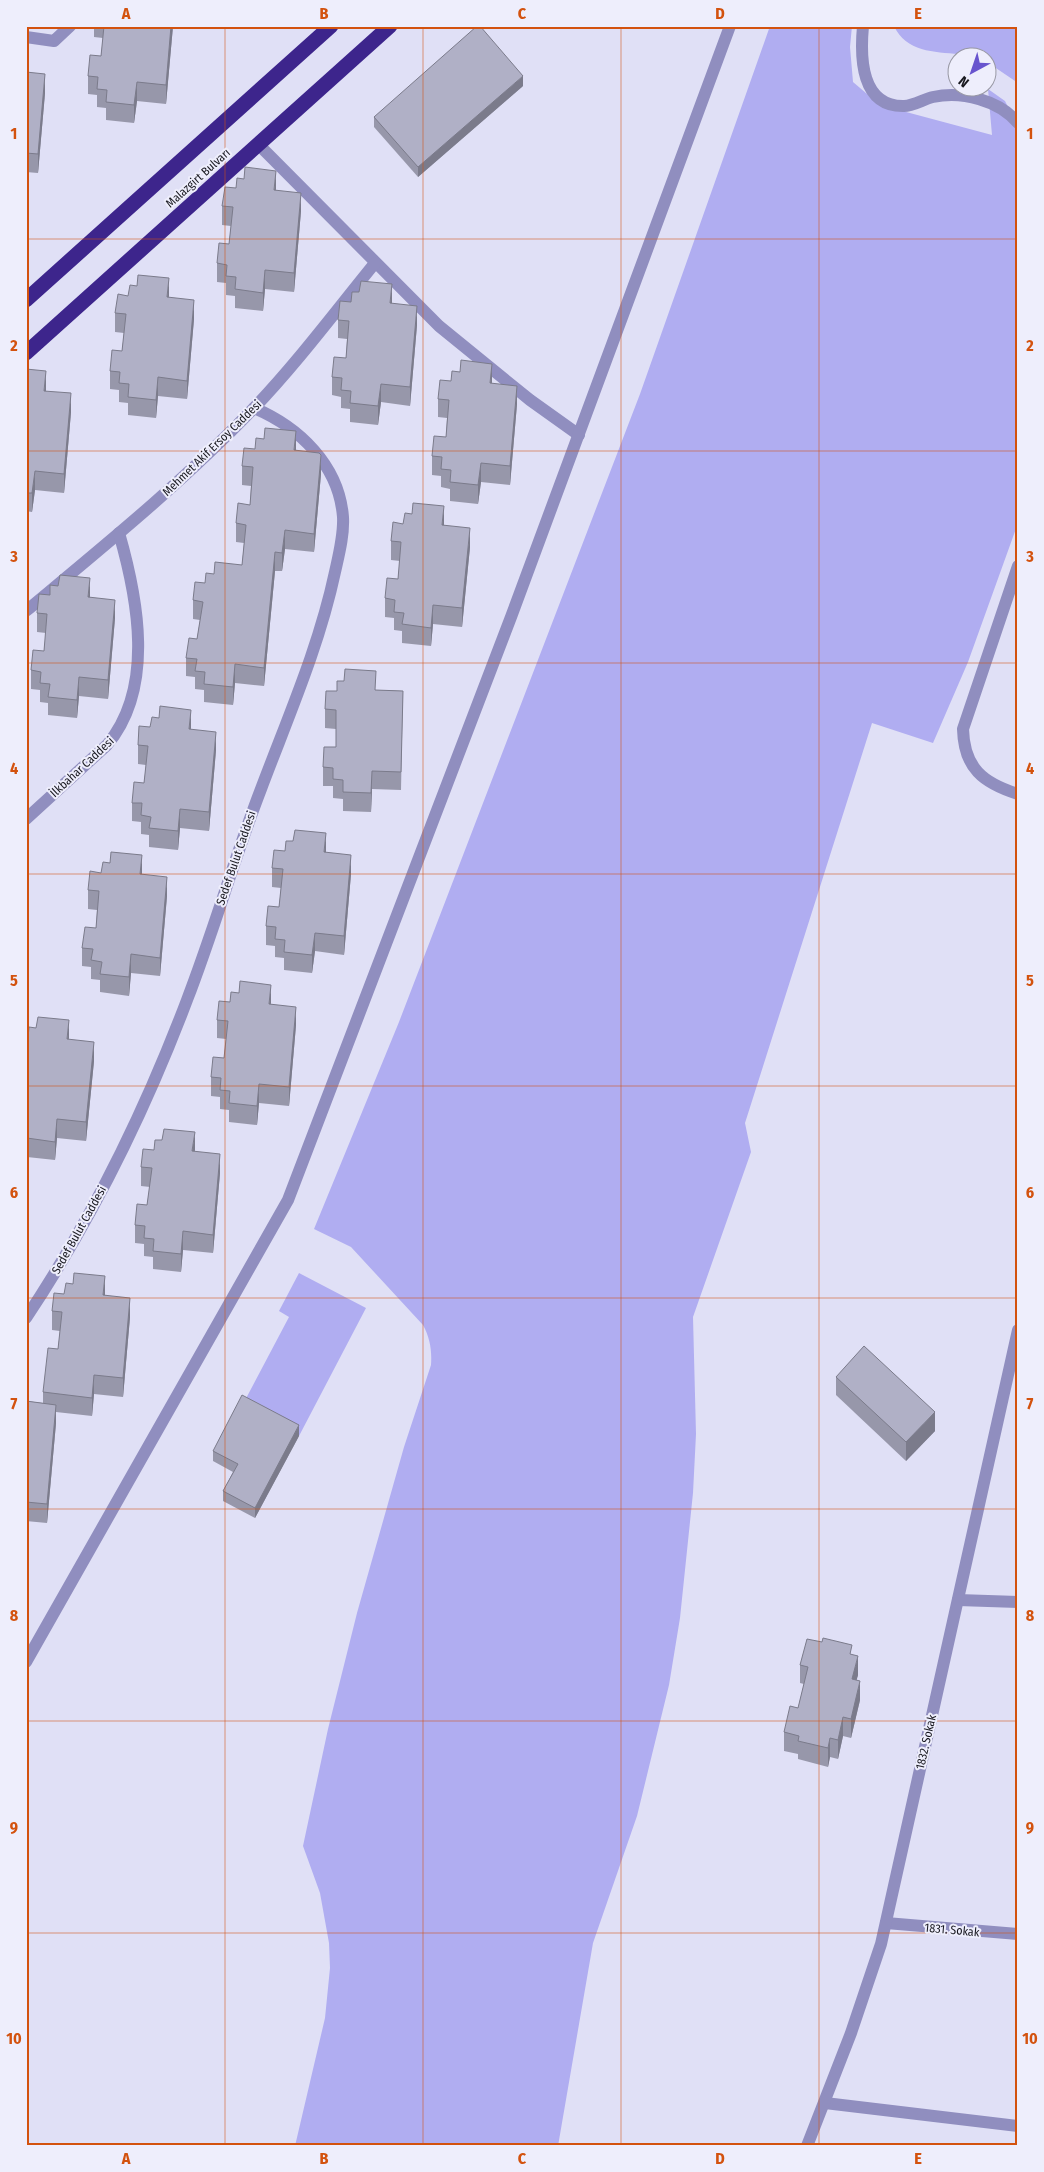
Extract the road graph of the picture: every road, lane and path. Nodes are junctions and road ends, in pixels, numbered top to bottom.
1 (70, 26) edge
2 (331, 26) edge
3 (390, 26) edge
4 (730, 26) edge
5 (863, 26) edge
6 (26, 37) edge
7 (1018, 123) edge
8 (258, 144) junction
9 (375, 263) junction
10 (26, 300) edge
11 (26, 353) edge
12 (254, 408) junction
13 (579, 435) junction
14 (119, 533) junction
15 (1018, 566) edge
16 (26, 611) edge
17 (1018, 794) edge
18 (26, 818) edge
19 (26, 1318) edge
20 (1017, 1338) edge
21 (958, 1600) junction
22 (1018, 1602) edge
23 (26, 1662) edge
24 (886, 1923) junction
25 (1018, 1934) edge
26 (825, 2103) junction
27 (1018, 2126) edge
28 (807, 2146) edge

1 - 6 street
2 - 10 highway, Malazgirt Bulvarı
3 - 8 highway, Malazgirt Bulvarı
4 - 13 street
5 - 7 street
8 - 9 street
8 - 11 highway, Malazgirt Bulvarı
9 - 12 street, Mehmet Akif Ersoy Caddesi
9 - 13 street
12 - 14 street, Mehmet Akif Ersoy Caddesi
12 - 19 street, Sedef Bulut Caddesi
13 - 23 street
14 - 16 street, Mehmet Akif Ersoy Caddesi
14 - 18 street, İlkbahar Caddesi
15 - 17 street
20 - 21 street, 1832. Sokak
21 - 22 street
21 - 24 street, 1832. Sokak
24 - 25 street, 1831. Sokak
24 - 26 street, 1832. Sokak
26 - 27 street
26 - 28 street, 1832. Sokak

